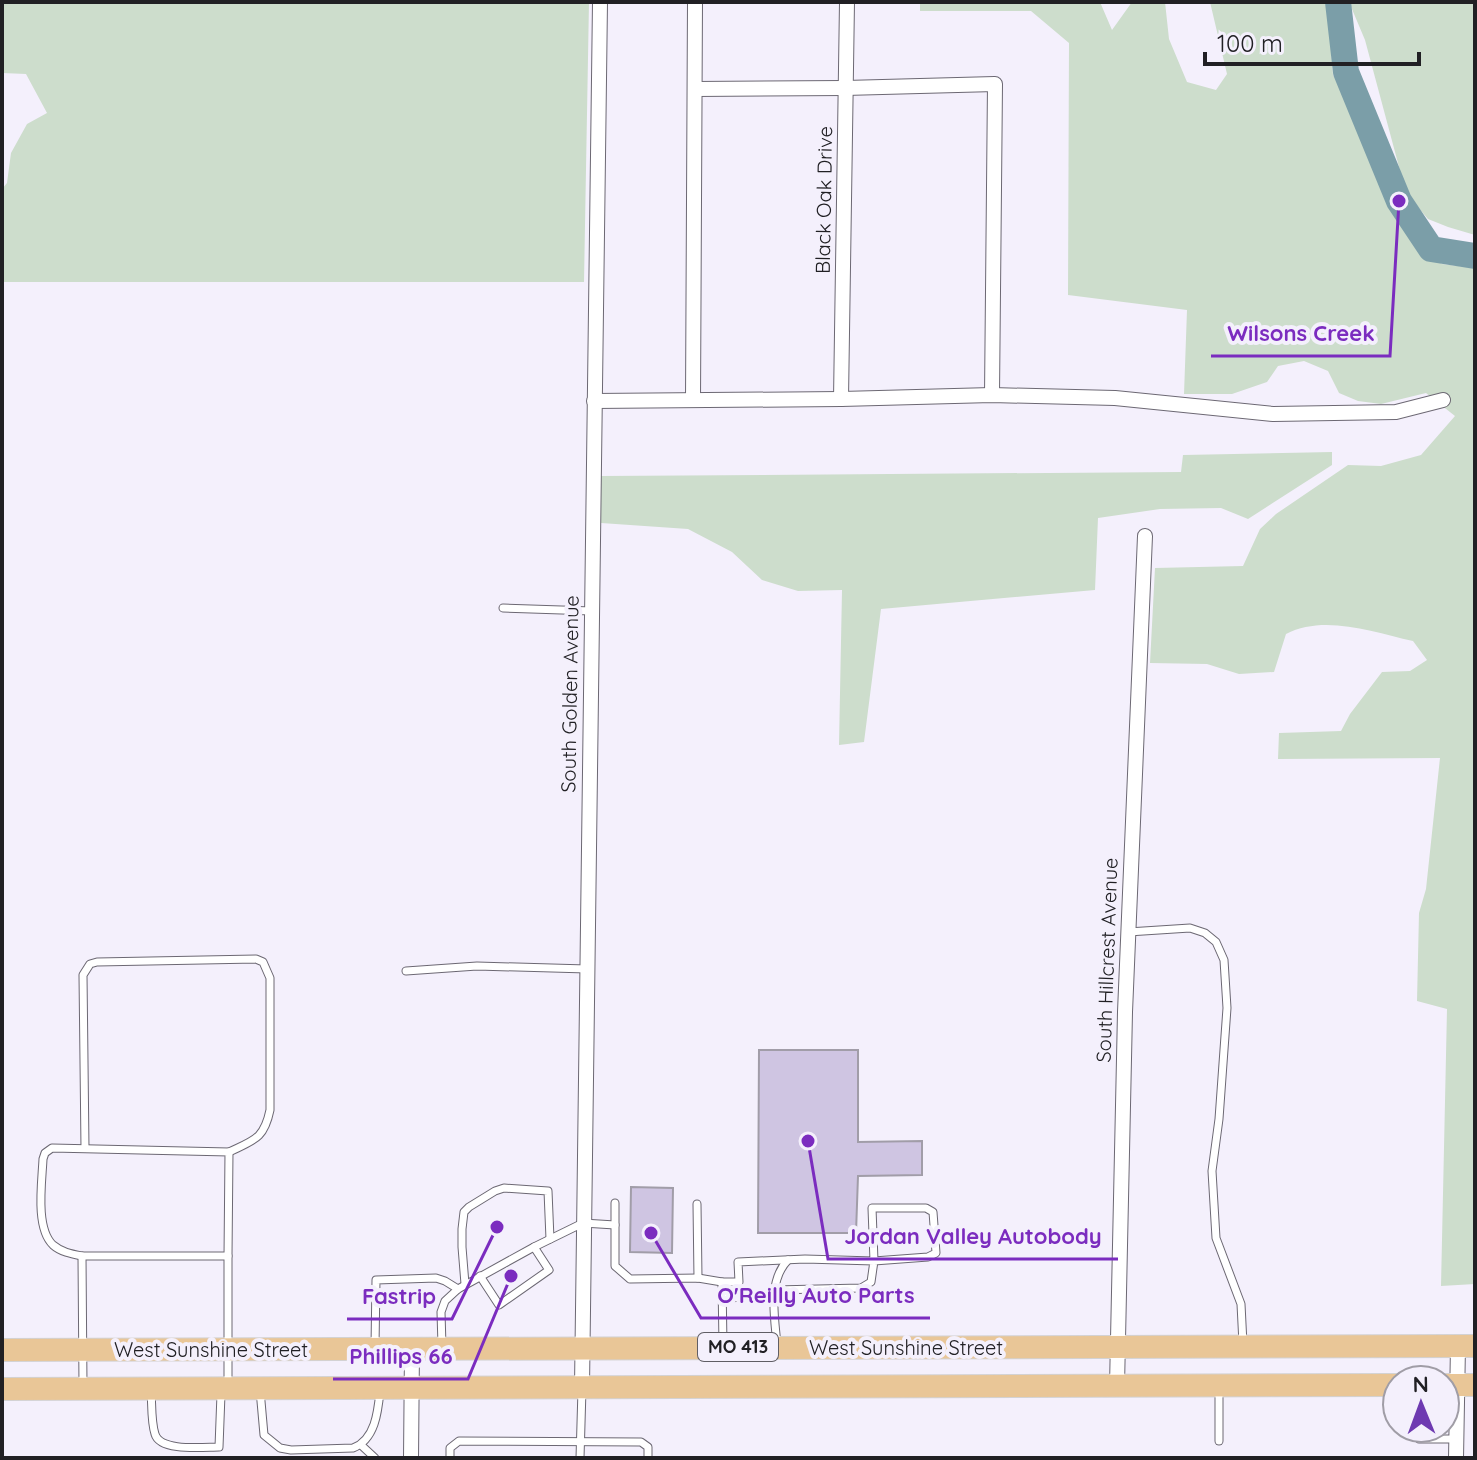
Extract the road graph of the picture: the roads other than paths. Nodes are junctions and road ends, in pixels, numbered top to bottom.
1 (600, 2) edge
2 (695, 2) edge
3 (847, 2) edge
4 (845, 88) junction
5 (695, 89) junction
6 (992, 395) junction
7 (841, 399) junction
8 (693, 400) junction
9 (1443, 400) dead end
10 (594, 401) junction
11 (1145, 536) dead end
12 (503, 608) dead end
13 (592, 611) junction
14 (1128, 932) junction
15 (587, 969) junction
16 (406, 971) dead end
17 (85, 1148) junction
18 (229, 1152) junction
19 (615, 1203) dead end
20 (697, 1204) dead end
21 (583, 1223) junction
22 (615, 1225) junction
23 (550, 1239) junction
24 (534, 1247) junction
25 (82, 1256) junction
26 (228, 1256) junction
27 (788, 1260) junction
28 (874, 1261) junction
29 (480, 1276) junction
30 (698, 1278) junction
31 (722, 1282) junction
32 (461, 1286) junction
33 (775, 1290) junction
34 (723, 1298) junction
35 (1466, 1346) edge
36 (723, 1347) junction
37 (1243, 1347) junction
38 (442, 1348) junction
39 (582, 1348) junction
40 (777, 1348) junction
41 (1118, 1348) junction
42 (227, 1349) junction
43 (375, 1349) junction
44 (412, 1349) junction
45 (2, 1350) edge
46 (83, 1350) junction
47 (1461, 1374) edge
48 (1381, 1385) edge
49 (1117, 1386) junction
50 (1219, 1386) junction
51 (381, 1387) junction
52 (411, 1387) junction
53 (582, 1387) junction
54 (82, 1388) junction
55 (151, 1388) junction
56 (224, 1388) junction
57 (259, 1388) junction
58 (2, 1389) edge
59 (1219, 1441) dead end
60 (581, 1443) junction
61 (361, 1445) junction
62 (219, 1447) junction
63 (219, 1458) edge
64 (375, 1458) edge
65 (411, 1458) edge
66 (450, 1458) edge
67 (580, 1458) edge
68 (648, 1458) edge

1 - 10 street, South Golden Avenue
2 - 5 street
3 - 4 street, Black Oak Drive
4 - 5 street
4 - 6 street
4 - 7 street, Black Oak Drive
5 - 8 street
6 - 7 street
6 - 9 street
7 - 8 street
8 - 10 street
10 - 13 street, South Golden Avenue
11 - 14 street, South Hillcrest Avenue
12 - 13 lane
13 - 15 street, South Golden Avenue
14 - 37 lane
14 - 41 street, South Hillcrest Avenue
15 - 16 lane
15 - 21 street, South Golden Avenue
17 - 18 lane
17 - 18 lane
17 - 25 lane
18 - 26 lane
19 - 22 lane
20 - 30 lane
21 - 22 lane
21 - 23 lane
21 - 39 street, South Golden Avenue
22 - 30 lane
23 - 24 lane
23 - 32 lane
24 - 29 lane
24 - 29 lane
25 - 26 lane
25 - 46 lane
26 - 42 lane
27 - 28 lane
27 - 31 lane
27 - 33 lane
28 - 28 lane
28 - 33 lane
29 - 32 lane
30 - 31 lane
31 - 34 lane
32 - 38 lane
32 - 43 lane
33 - 34 lane
33 - 40 lane
34 - 36 lane
35 - 37 main road, West Sunshine Street / MO 413
35 - 47 street
36 - 39 main road, West Sunshine Street / MO 413
36 - 40 main road, West Sunshine Street / MO 413
37 - 41 main road, West Sunshine Street / MO 413
38 - 39 main road, West Sunshine Street / MO 413
38 - 44 main road, West Sunshine Street / MO 413
39 - 53 street, South Golden Avenue
40 - 41 main road, West Sunshine Street / MO 413
41 - 49 street, South Hillcrest Avenue
42 - 43 main road, West Sunshine Street / MO 413
42 - 46 main road, West Sunshine Street / MO 413
42 - 56 lane
43 - 44 main road, West Sunshine Street / MO 413
44 - 52 street
45 - 46 main road, West Sunshine Street / MO 413
46 - 54 lane
48 - 50 main road, West Sunshine Street / MO 413
49 - 50 main road, West Sunshine Street / MO 413
49 - 53 main road, West Sunshine Street / MO 413
50 - 59 lane
51 - 52 main road, West Sunshine Street / MO 413
51 - 57 main road, West Sunshine Street / MO 413
51 - 61 lane
52 - 53 main road, West Sunshine Street / MO 413
52 - 65 street
53 - 60 lane
54 - 55 main road, West Sunshine Street / MO 413
54 - 58 main road, West Sunshine Street / MO 413
55 - 56 main road, West Sunshine Street / MO 413
55 - 62 lane
56 - 57 main road, West Sunshine Street / MO 413
56 - 62 lane
57 - 61 lane
60 - 66 lane
60 - 67 lane
60 - 68 lane
61 - 64 lane
62 - 63 lane

